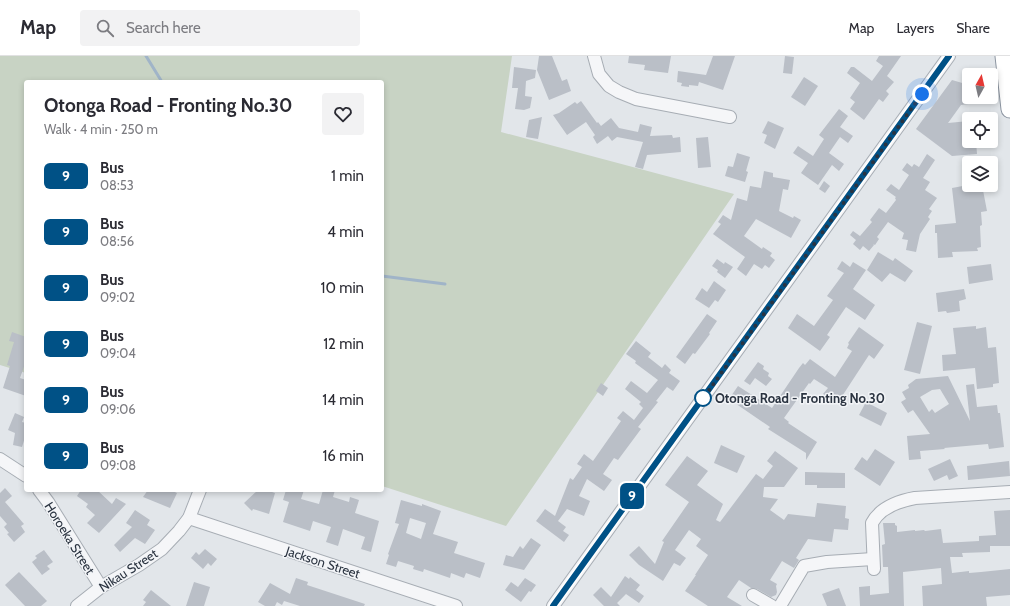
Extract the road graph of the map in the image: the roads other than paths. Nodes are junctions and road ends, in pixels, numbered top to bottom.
1 (594, 56) edge
2 (949, 56) edge
3 (1004, 56) edge
4 (1010, 110) edge
5 (730, 117) dead end
6 (0, 459) edge
7 (24, 475) edge
8 (40, 492) edge
9 (199, 492) edge
10 (1010, 492) edge
11 (189, 518) junction
12 (101, 587) junction
13 (753, 595) dead end
14 (77, 606) edge
15 (456, 606) edge
16 (553, 606) edge
17 (772, 606) edge
18 (780, 606) edge

1 - 5 street
2 - 16 street
3 - 4 highway
6 - 7 street
8 - 12 street, Horoeka Street
9 - 11 street, Nikau Street
10 - 18 street
11 - 12 street, Nikau Street
11 - 15 street, Jackson Street
12 - 14 street, Nikau Street
13 - 17 street

